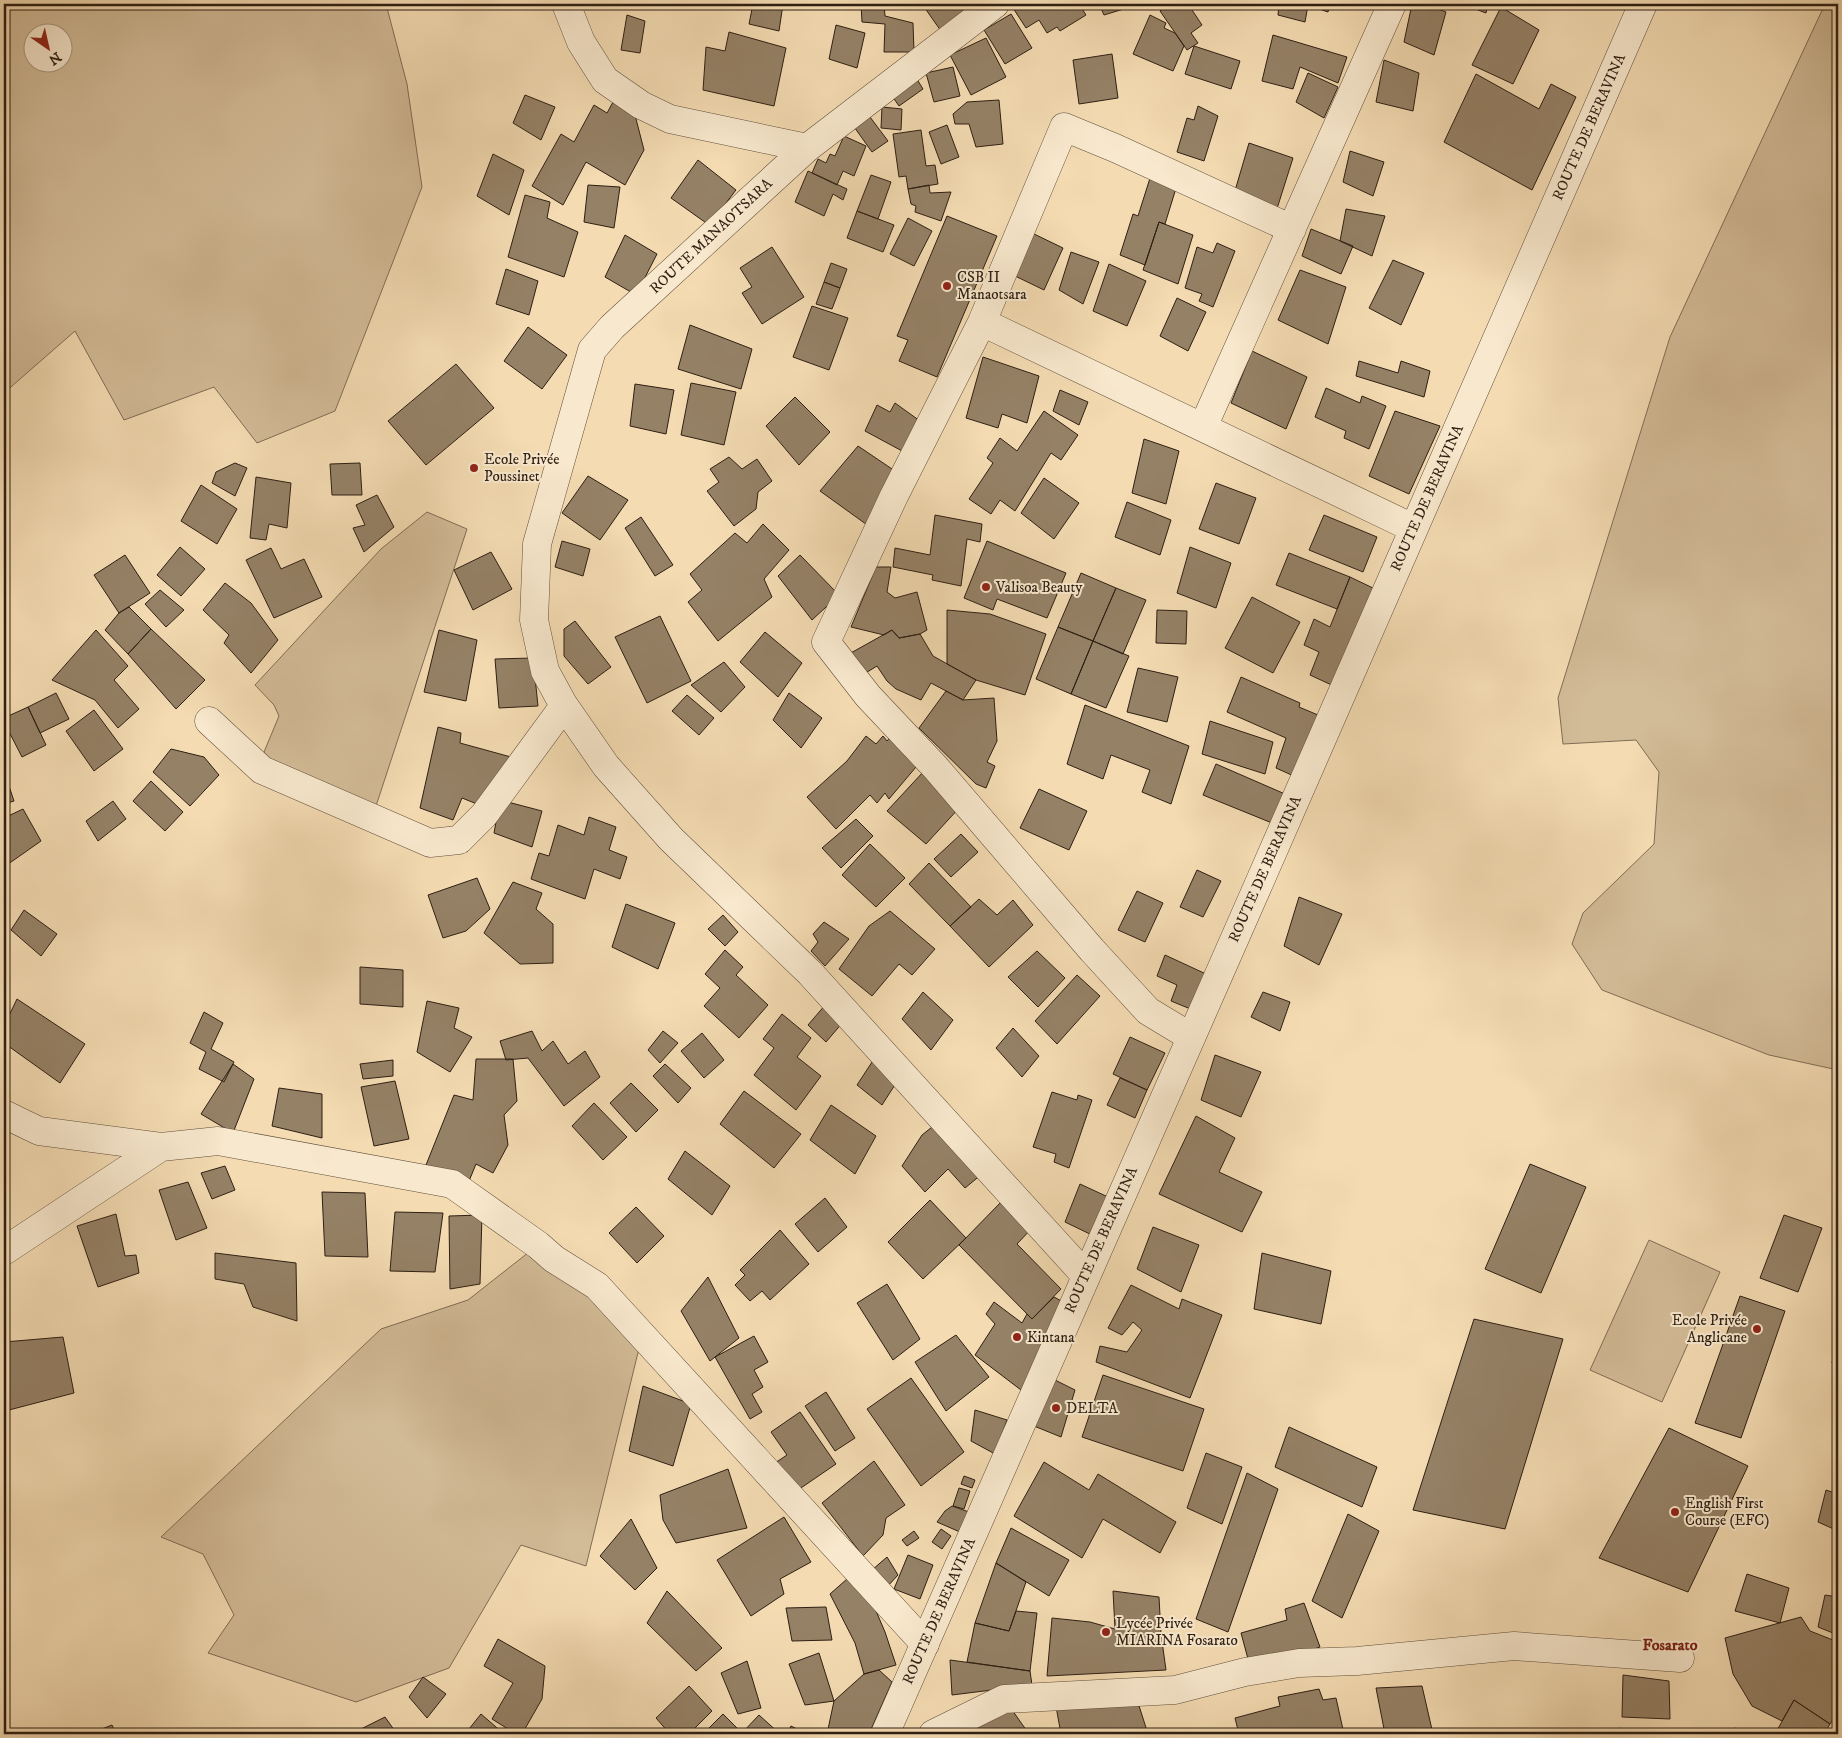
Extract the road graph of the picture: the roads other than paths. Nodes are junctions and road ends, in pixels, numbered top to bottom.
1 (566, 4) edge
2 (995, 4) edge
3 (1392, 4) edge
4 (1643, 4) edge
5 (807, 148) junction
6 (1292, 229) junction
7 (982, 322) junction
8 (1203, 428) junction
9 (1413, 528) junction
10 (564, 706) junction
11 (209, 721) dead end
12 (1191, 1037) junction
13 (4, 1114) edge
14 (161, 1147) junction
15 (4, 1251) edge
16 (1086, 1276) junction
17 (925, 1644) junction
18 (1680, 1658) dead end
19 (885, 1734) edge
20 (933, 1734) edge

1 - 5 street
2 - 5 street, ROUTE MANAOTSARA
3 - 6 street
4 - 9 street, ROUTE DE BERAVINA
5 - 10 street, ROUTE MANAOTSARA
6 - 7 street
6 - 8 street
7 - 8 street
7 - 12 street
8 - 9 street
9 - 12 street, ROUTE DE BERAVINA
10 - 11 street
10 - 16 street, ROUTE MANAOTSARA
12 - 16 street, ROUTE DE BERAVINA
13 - 14 street
14 - 15 street
14 - 17 street
16 - 17 street, ROUTE DE BERAVINA
17 - 19 street, ROUTE DE BERAVINA
18 - 20 street

